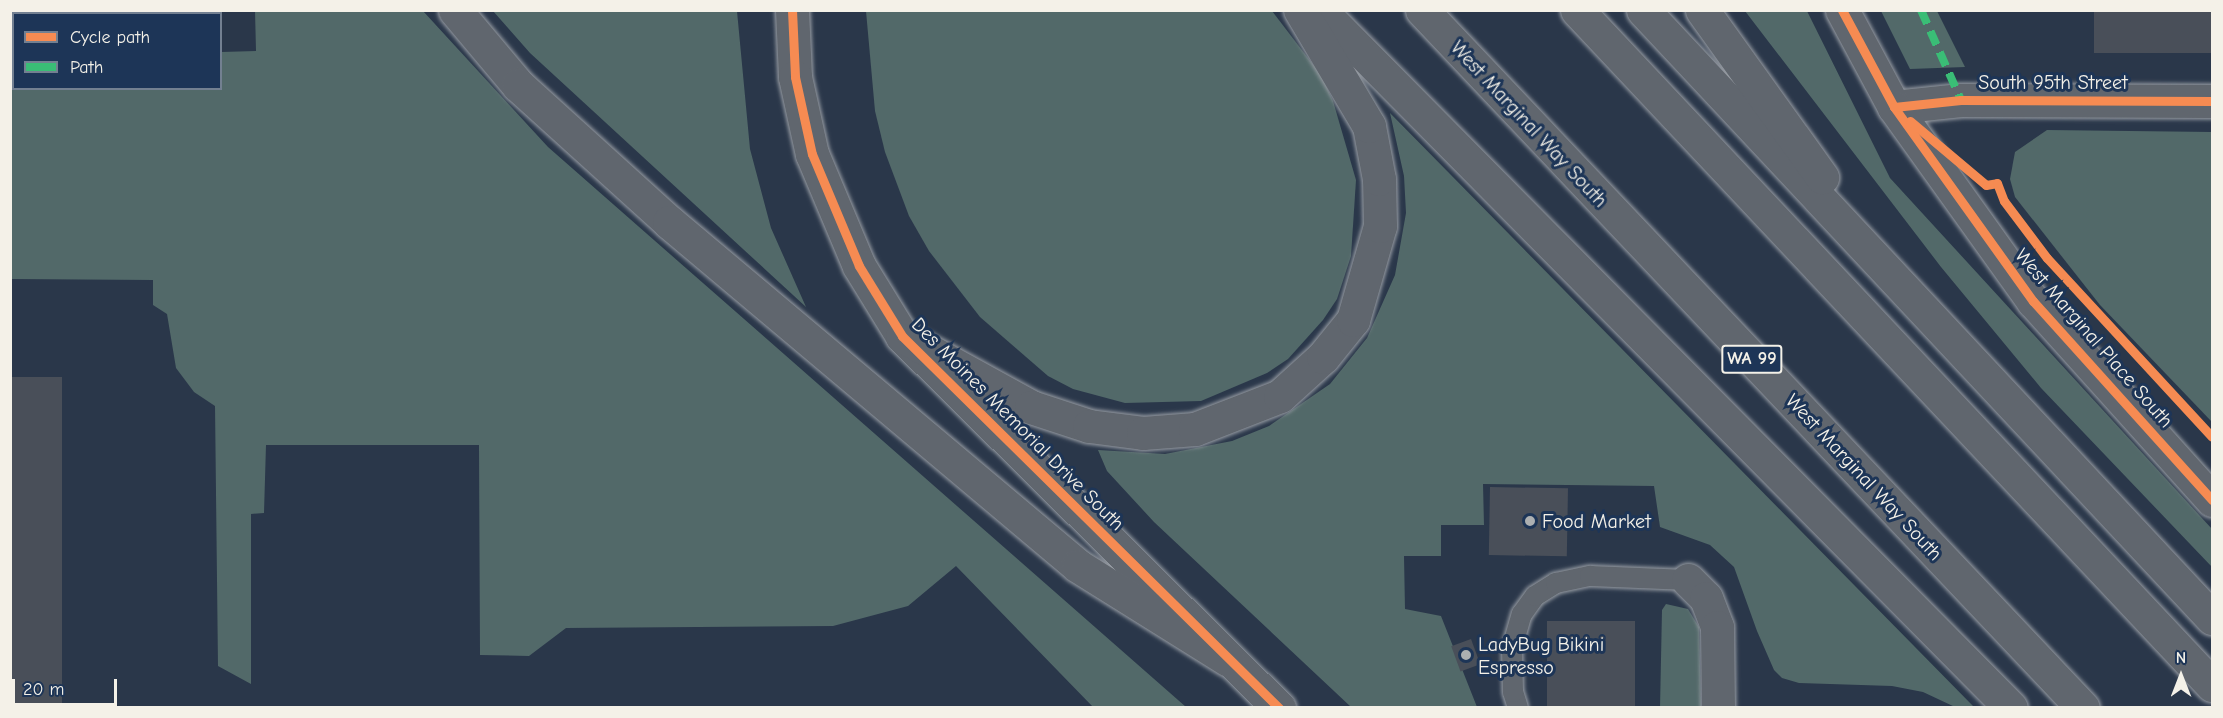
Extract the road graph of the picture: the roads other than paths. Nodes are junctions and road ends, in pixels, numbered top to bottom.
1 (454, 10) edge
2 (792, 10) edge
3 (1300, 10) edge
4 (1320, 10) edge
5 (1422, 10) edge
6 (1576, 10) edge
7 (1643, 10) edge
8 (1702, 10) edge
9 (1842, 10) edge
10 (2212, 101) edge
11 (1894, 107) junction
12 (1906, 293) junction
13 (902, 336) junction
14 (2212, 500) edge
15 (1688, 580) joint
16 (2212, 618) edge
17 (1227, 658) junction
18 (2212, 685) edge
19 (1279, 708) edge
20 (1518, 708) edge
21 (1718, 708) edge
22 (2011, 708) edge
23 (2083, 708) edge

1 - 17 main road
2 - 13 main road, Des Moines Memorial Drive South
3 - 13 main road
4 - 22 main road
5 - 23 main road, West Marginal Way South / WA 99
6 - 18 main road
7 - 12 main road
8 - 12 main road
9 - 11 main road, West Marginal Place South
10 - 11 main road, South 95th Street
11 - 14 main road, West Marginal Place South
12 - 16 main road
13 - 17 main road, Des Moines Memorial Drive South
15 - 20 lane
15 - 21 main road
17 - 19 main road, Des Moines Memorial Drive South

